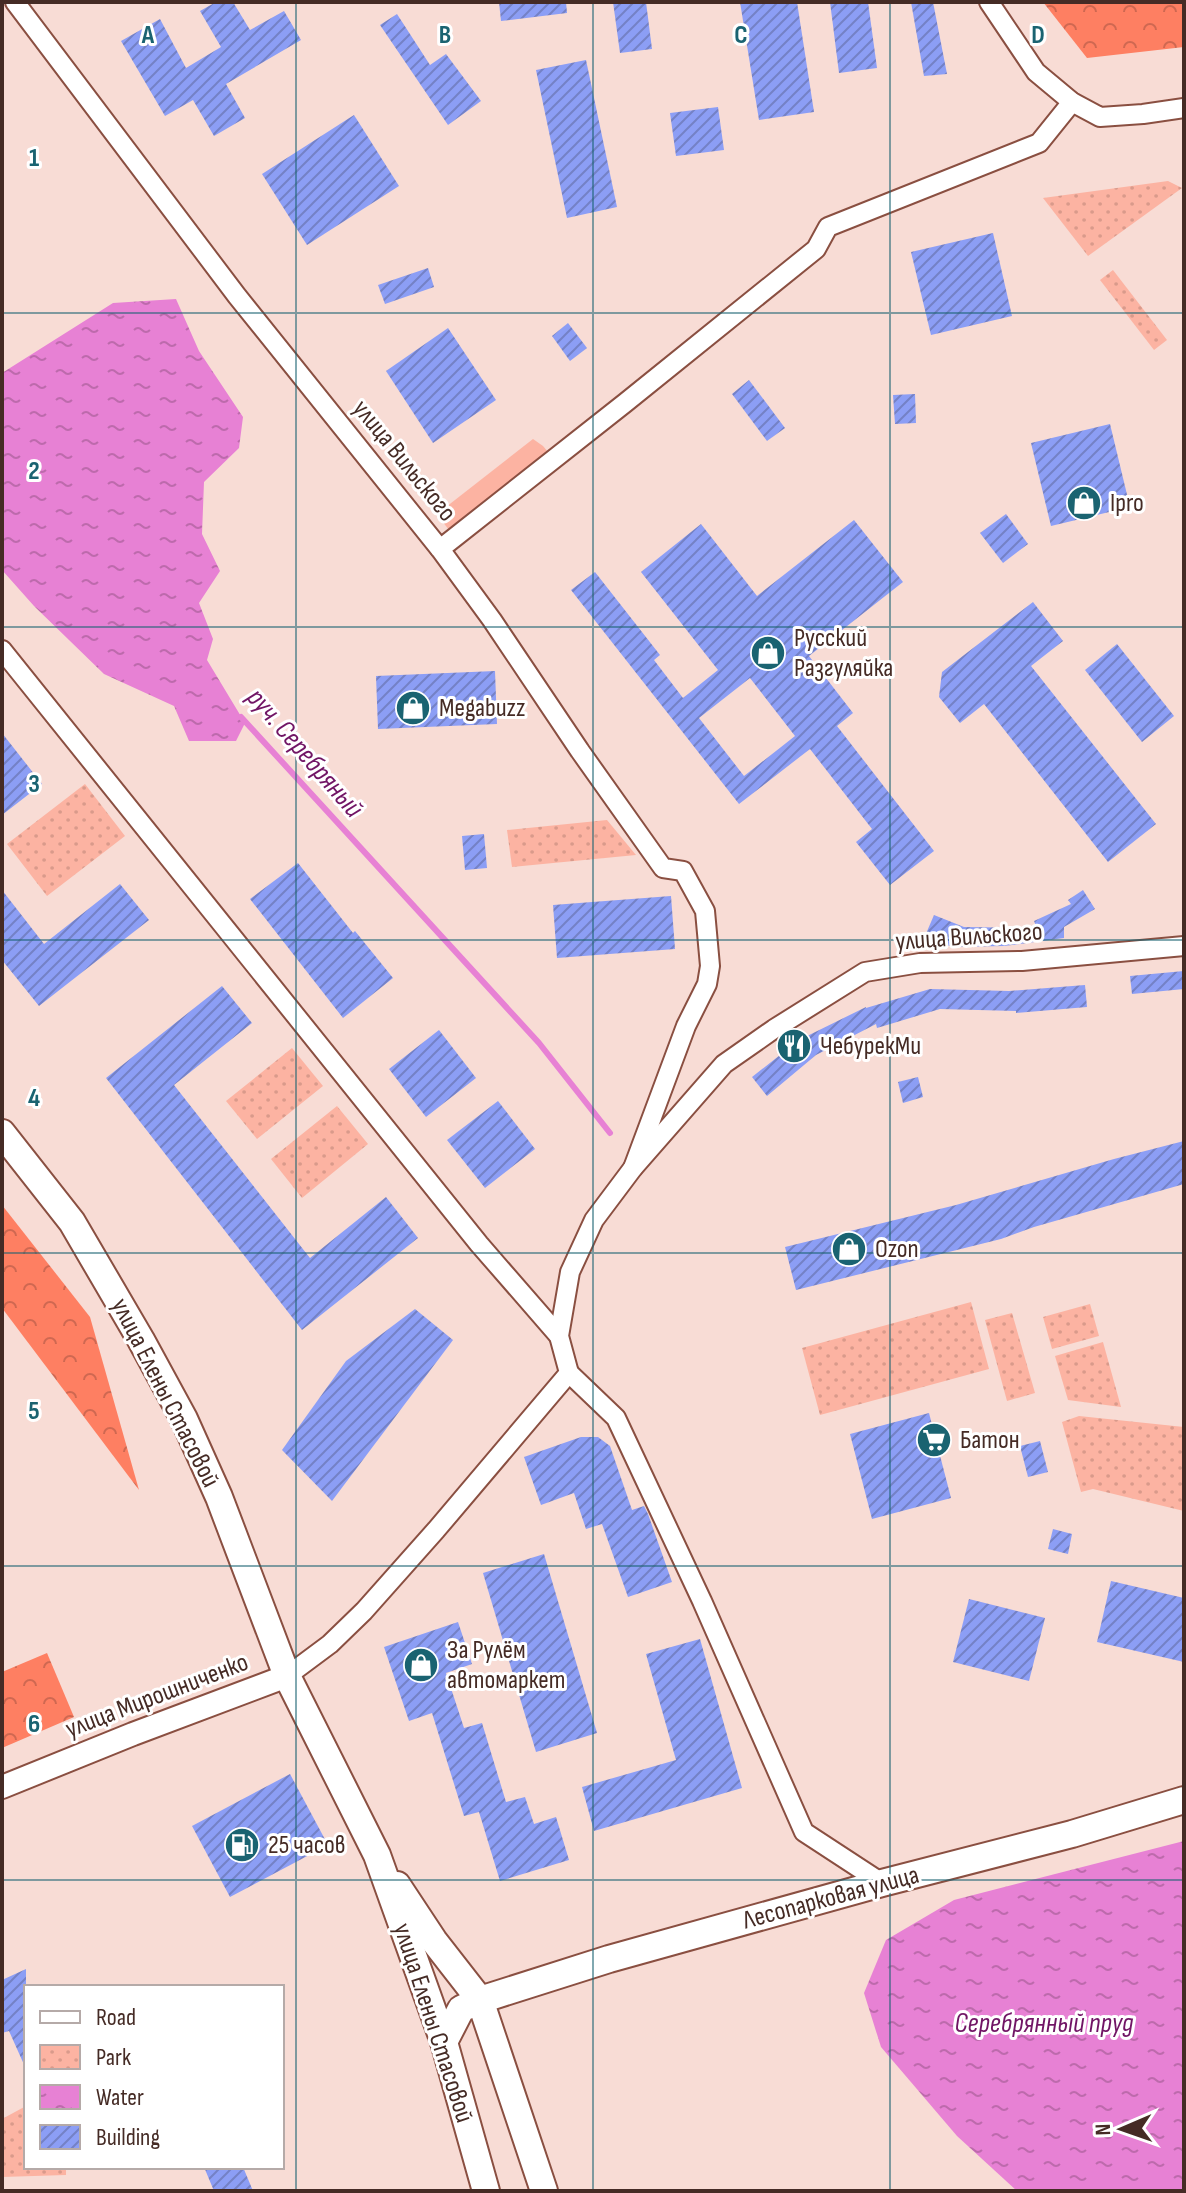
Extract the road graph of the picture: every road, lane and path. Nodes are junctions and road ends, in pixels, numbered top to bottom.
1 (15, 2) edge
2 (989, 2) edge
3 (1072, 102) junction
4 (1184, 108) edge
5 (440, 549) junction
6 (2, 650) edge
7 (1184, 946) edge
8 (2, 1133) edge
9 (633, 1168) junction
10 (559, 1336) junction
11 (569, 1373) junction
12 (287, 1676) junction
13 (2, 1787) edge
14 (1184, 1800) edge
15 (377, 1855) junction
16 (882, 1883) junction
17 (480, 2000) junction
18 (444, 2042) junction
19 (486, 2191) edge
20 (544, 2191) edge

1 - 5 street, улица Вильского
2 - 3 street
3 - 4 street
3 - 5 street
5 - 9 street, улица Вильского
6 - 10 street
7 - 9 street, улица Вильского
8 - 12 main road, улица Елены Стасовой
9 - 10 street
10 - 11 street
11 - 12 street
11 - 16 street
12 - 13 street, улица Мирошниченко
12 - 15 main road, улица Елены Стасовой
14 - 16 main road, Лесопарковая улица
15 - 17 main road, улица Елены Стасовой
15 - 18 main road, улица Елены Стасовой
16 - 17 main road, Лесопарковая улица
17 - 18 main road
17 - 20 main road, улица Елены Стасовой
18 - 19 main road, улица Елены Стасовой

